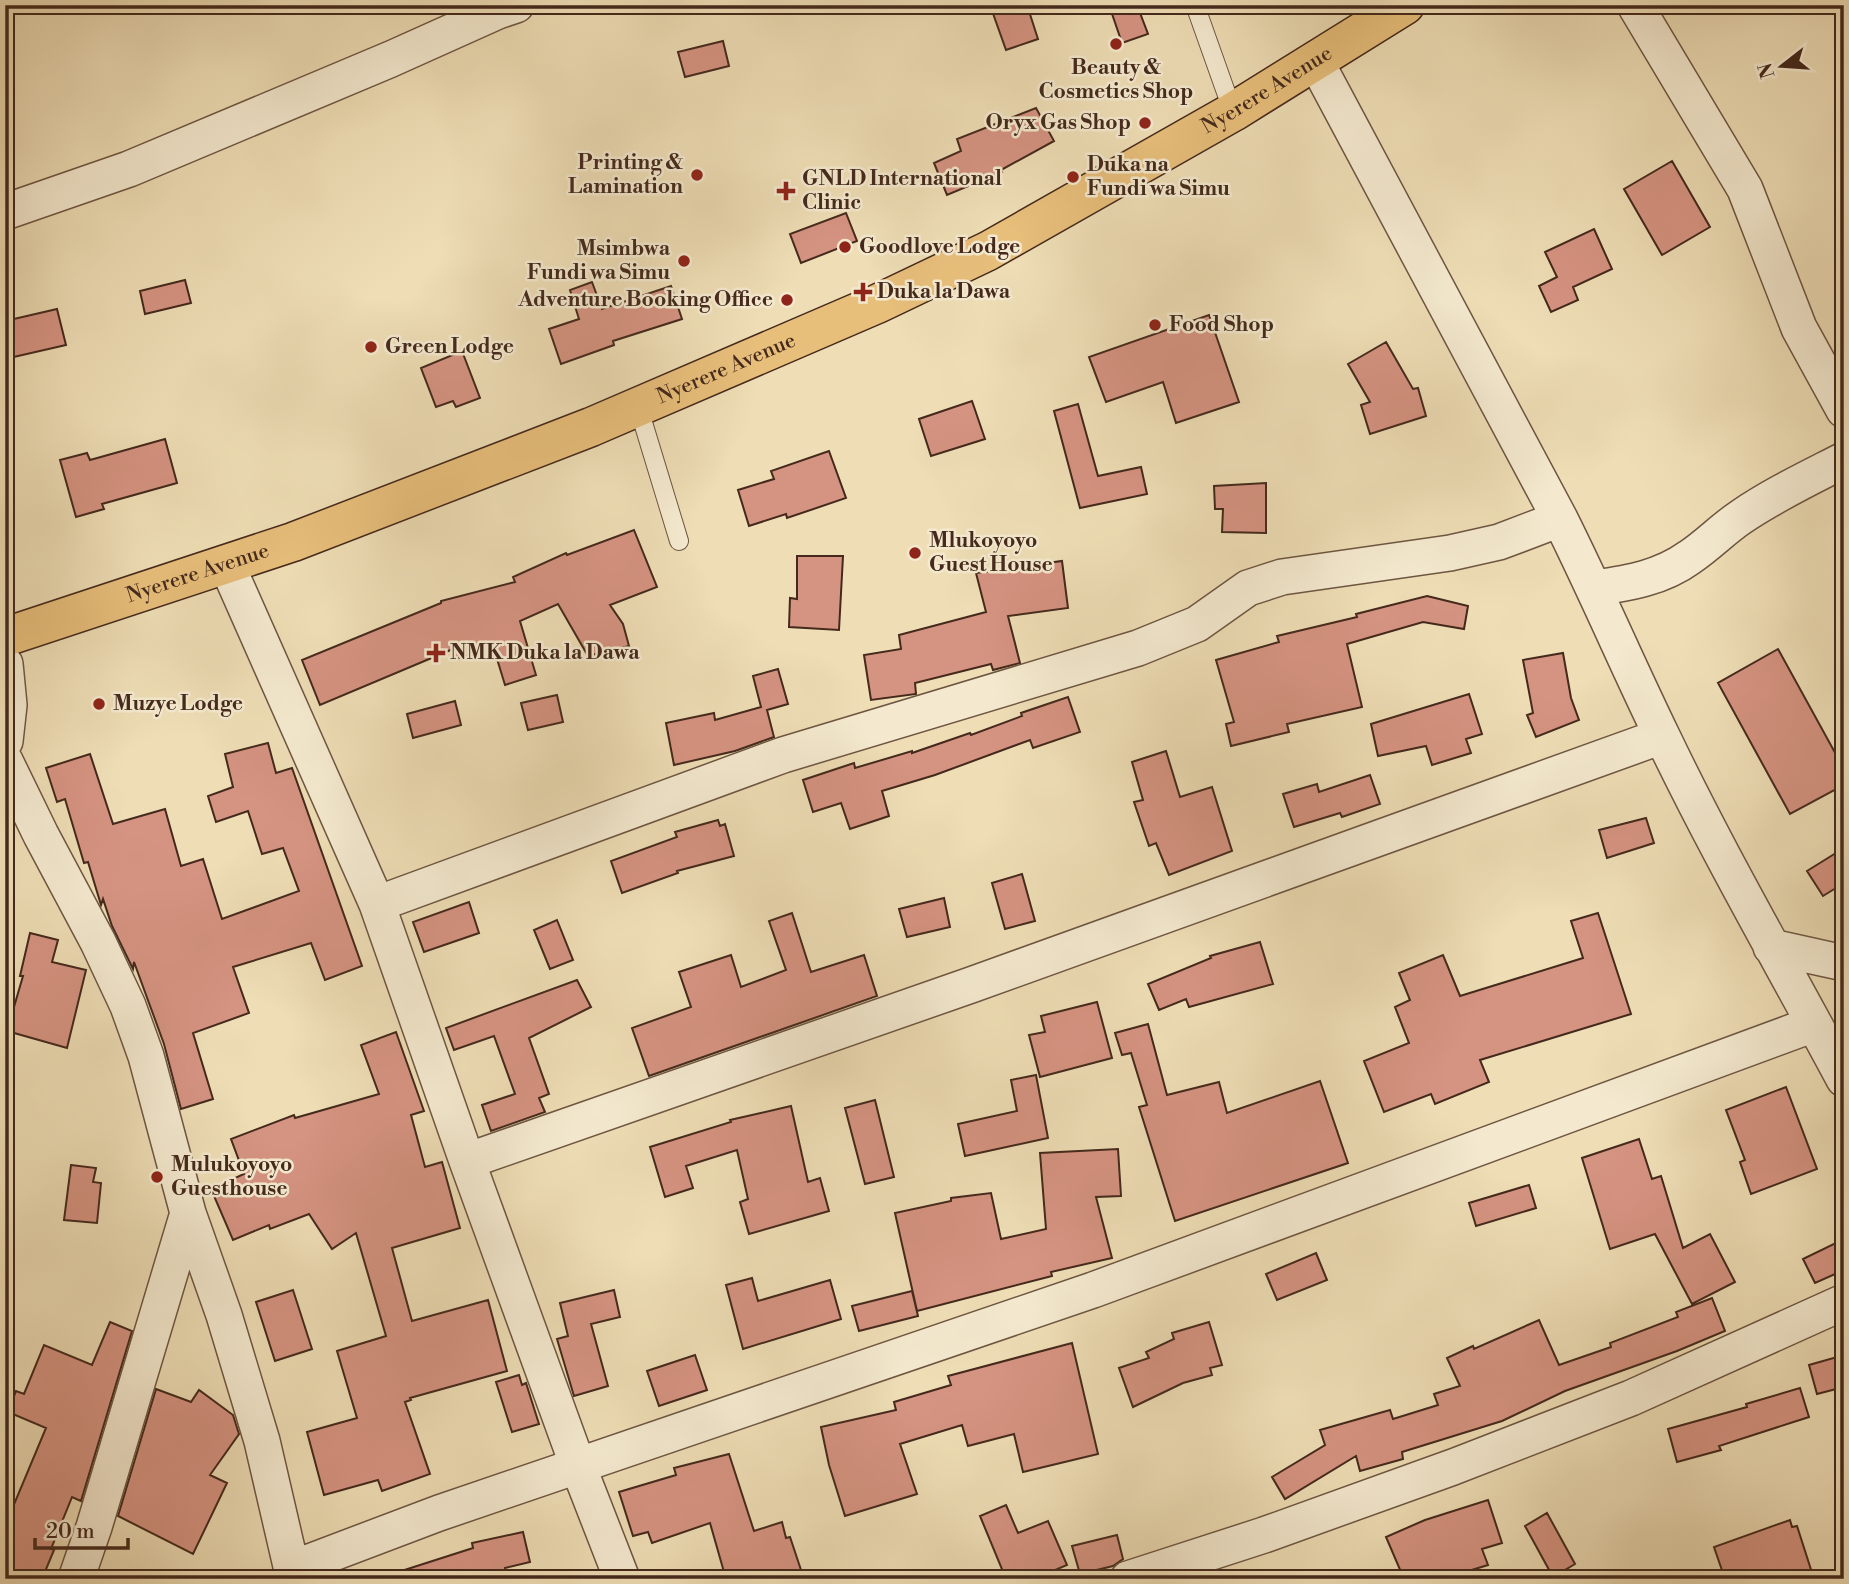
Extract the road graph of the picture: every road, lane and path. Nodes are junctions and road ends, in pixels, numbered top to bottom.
1 (516, 5) edge
2 (1195, 5) edge
3 (1405, 5) edge
4 (1635, 5) edge
5 (1315, 60) junction
6 (1233, 112) junction
7 (5, 212) edge
8 (638, 407) junction
9 (1844, 410) edge
10 (1844, 460) edge
11 (1560, 519) junction
12 (679, 541) dead end
13 (226, 563) junction
14 (1595, 588) junction
15 (5, 637) edge
16 (5, 664) edge
17 (1662, 736) junction
18 (5, 741) edge
19 (5, 761) edge
20 (377, 904) junction
21 (1771, 947) junction
22 (1844, 963) edge
23 (1814, 1024) junction
24 (1844, 1079) edge
25 (467, 1161) junction
26 (188, 1213) junction
27 (1844, 1302) edge
28 (578, 1466) junction
29 (292, 1574) edge
30 (76, 1579) edge
31 (622, 1579) edge
32 (1128, 1579) edge

1 - 7 street
2 - 6 lane
3 - 5 main road, Nyerere Avenue
4 - 9 street
5 - 6 main road, Nyerere Avenue
5 - 11 street
6 - 8 main road, Nyerere Avenue
8 - 12 lane
8 - 13 main road, Nyerere Avenue
10 - 14 street
11 - 14 street
11 - 20 street
13 - 15 main road, Nyerere Avenue
13 - 20 street
14 - 17 street
16 - 18 street
17 - 21 street
17 - 25 street
19 - 26 street
20 - 25 street
21 - 22 street
21 - 23 street
23 - 24 street
23 - 28 street
25 - 28 street
26 - 29 street
26 - 30 street
27 - 32 street
28 - 29 street
28 - 31 street

